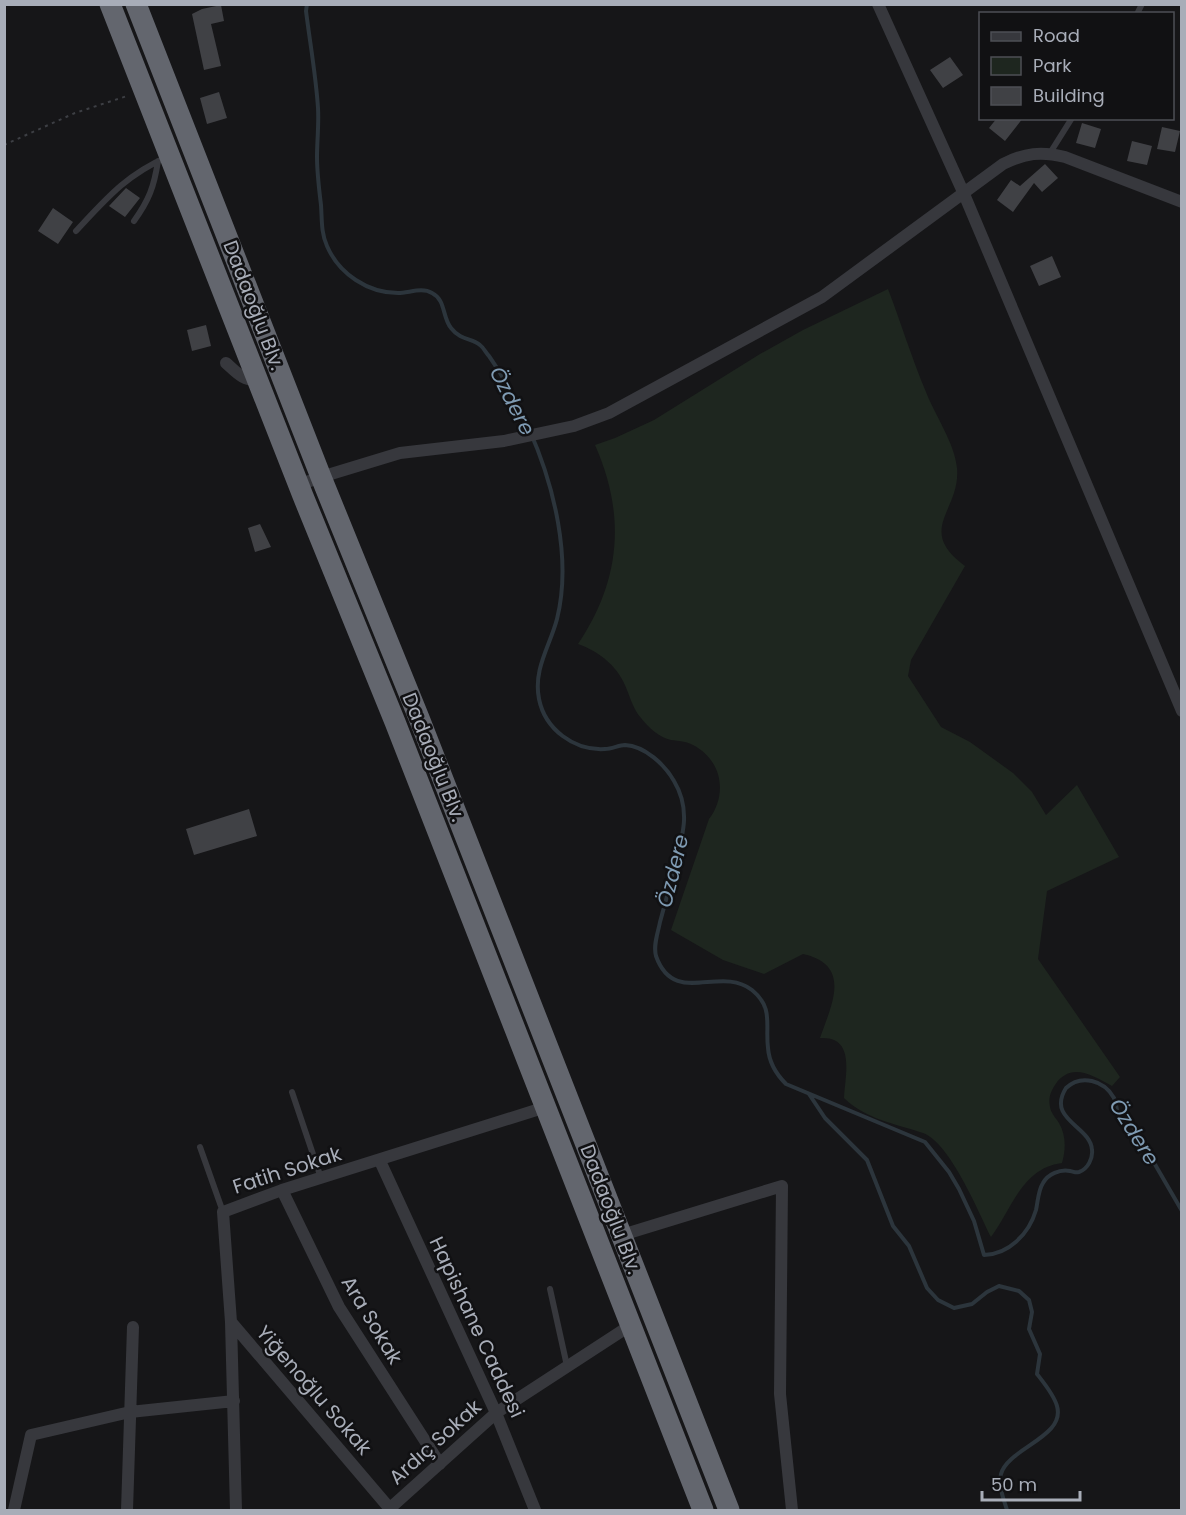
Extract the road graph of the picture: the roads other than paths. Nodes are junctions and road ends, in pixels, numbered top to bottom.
1 (110, 4) edge
2 (136, 4) edge
3 (878, 4) edge
4 (1071, 120) edge
5 (1050, 153) junction
6 (164, 158) junction
7 (964, 194) junction
8 (1182, 202) edge
9 (134, 221) dead end
10 (76, 231) dead end
11 (226, 363) dead end
12 (258, 380) junction
13 (321, 477) junction
14 (298, 485) junction
15 (1182, 711) edge
16 (292, 1092) dead end
17 (546, 1107) junction
18 (200, 1147) dead end
19 (380, 1161) junction
20 (321, 1178) junction
21 (282, 1190) junction
22 (223, 1212) junction
23 (621, 1235) junction
24 (550, 1289) dead end
25 (231, 1322) junction
26 (631, 1325) junction
27 (133, 1327) dead end
28 (567, 1366) junction
29 (234, 1401) junction
30 (130, 1412) junction
31 (496, 1413) junction
32 (440, 1464) junction
33 (14, 1510) edge
34 (127, 1510) edge
35 (236, 1510) edge
36 (390, 1510) edge
37 (535, 1510) edge
38 (703, 1510) edge
39 (729, 1510) edge
40 (792, 1510) edge

1 - 6 highway, Dadaoğlu Blv.
2 - 13 highway, Dadaoğlu Blv.
3 - 7 street
4 - 5 lane
5 - 7 street
5 - 8 street
6 - 9 lane
6 - 10 lane
6 - 12 highway, Dadaoğlu Blv.
7 - 13 street
7 - 15 street
11 - 12 street
12 - 14 highway, Dadaoğlu Blv.
13 - 14 street
13 - 23 highway, Dadaoğlu Blv.
14 - 17 highway, Dadaoğlu Blv.
16 - 20 lane
17 - 19 street, Fatih Sokak
17 - 26 highway, Dadaoğlu Blv.
18 - 22 lane
19 - 20 street, Fatih Sokak
19 - 31 street, Hapishane Caddesi
20 - 21 street, Fatih Sokak
21 - 22 street, Fatih Sokak
21 - 32 street, Ara Sokak
22 - 25 street, Fatih Sokak
23 - 39 highway, Dadaoğlu Blv.
23 - 40 street
24 - 28 lane
25 - 29 street, Fatih Sokak
25 - 36 street, Yiğenoğlu Sokak
26 - 28 street, Ardıç Sokak
26 - 38 highway, Dadaoğlu Blv.
27 - 30 street
28 - 31 street, Ardıç Sokak
29 - 30 street
29 - 35 street, Fatih Sokak
30 - 33 street
30 - 34 street
31 - 32 street, Ardıç Sokak
31 - 37 street, Hapishane Caddesi
32 - 36 street, Ardıç Sokak

